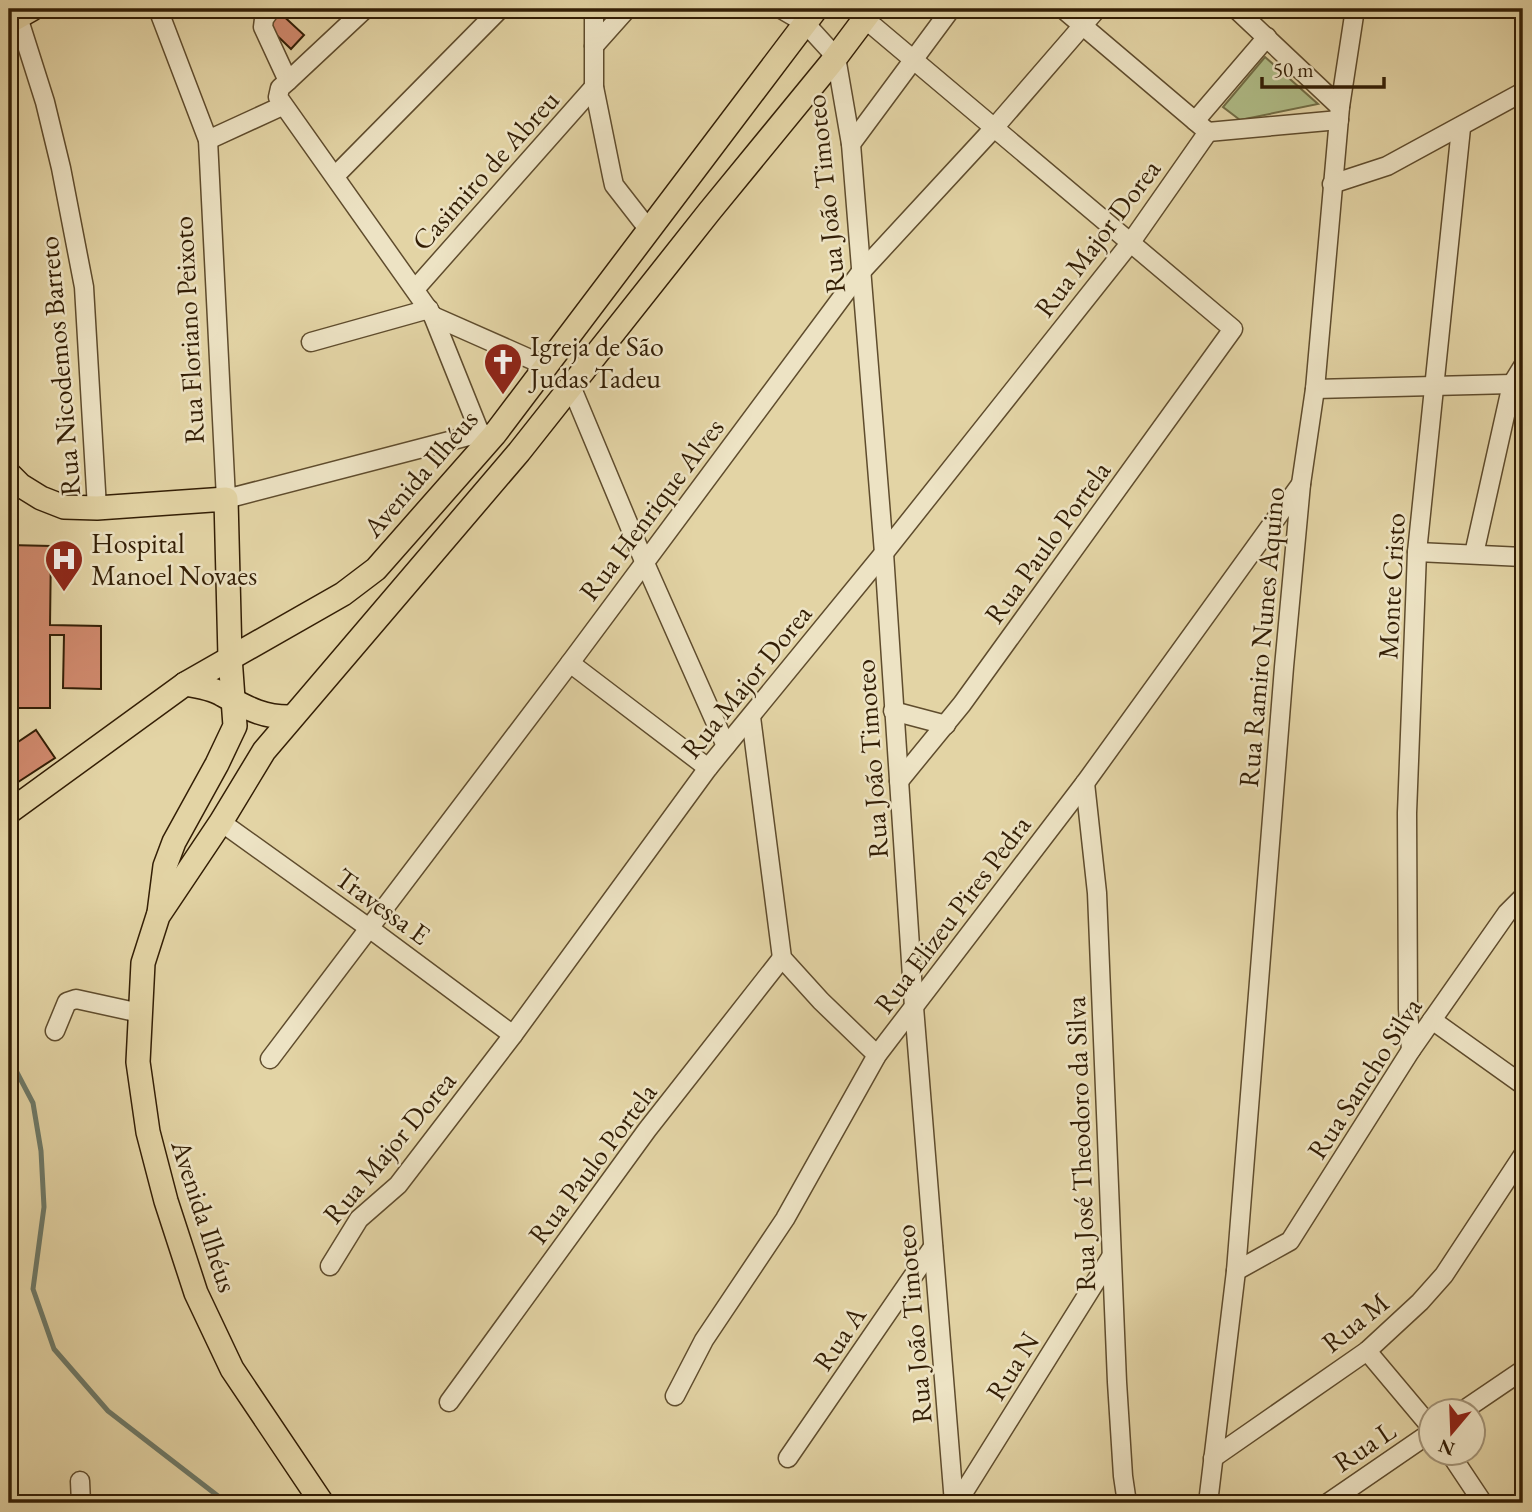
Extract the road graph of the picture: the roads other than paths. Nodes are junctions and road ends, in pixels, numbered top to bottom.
1 (158, 9) edge
2 (271, 9) edge
3 (365, 9) edge
4 (500, 9) edge
5 (594, 9) edge
6 (627, 9) edge
7 (781, 9) edge
8 (951, 9) edge
9 (1063, 9) edge
10 (1097, 9) edge
11 (1236, 9) edge
12 (1354, 9) edge
13 (868, 14) edge
14 (19, 16) edge
15 (811, 16) edge
16 (1082, 25) junction
17 (1267, 37) junction
18 (594, 46) junction
19 (836, 57) junction
20 (913, 60) junction
21 (288, 81) junction
22 (594, 88) junction
23 (1523, 92) edge
24 (282, 106) junction
25 (1340, 113) junction
26 (1202, 127) junction
27 (994, 128) junction
28 (1461, 128) junction
29 (208, 140) junction
30 (851, 144) junction
31 (335, 176) junction
32 (1332, 184) junction
33 (649, 230) junction
34 (1131, 242) junction
35 (860, 273) junction
36 (416, 288) junction
37 (431, 312) junction
38 (311, 342) dead end
39 (546, 366) junction
40 (1523, 366) edge
41 (571, 386) junction
42 (1434, 386) junction
43 (1518, 386) edge
44 (1315, 389) junction
45 (487, 434) junction
46 (9, 474) edge
47 (1301, 484) junction
48 (226, 499) junction
49 (97, 508) junction
50 (1417, 552) junction
51 (884, 553) junction
52 (1474, 554) junction
53 (1523, 557) edge
54 (644, 561) junction
55 (230, 657) junction
56 (570, 663) junction
57 (185, 684) junction
58 (232, 701) junction
59 (893, 710) junction
60 (751, 716) junction
61 (292, 717) junction
62 (946, 725) junction
63 (726, 746) junction
64 (708, 768) junction
65 (899, 781) junction
66 (1085, 783) junction
67 (9, 812) edge
68 (221, 822) junction
69 (1523, 897) edge
70 (158, 916) junction
71 (369, 928) junction
72 (782, 958) junction
73 (914, 1007) junction
74 (140, 1013) junction
75 (1432, 1020) junction
76 (55, 1031) dead end
77 (513, 1035) junction
78 (1411, 1050) junction
79 (877, 1055) junction
80 (270, 1059) dead end
81 (1523, 1086) edge
82 (1523, 1155) edge
83 (933, 1247) junction
84 (1111, 1257) junction
85 (330, 1266) dead end
86 (1236, 1271) junction
87 (1367, 1351) junction
88 (1523, 1370) edge
89 (675, 1396) dead end
90 (1485, 1396) edge
91 (449, 1402) dead end
92 (1416, 1409) edge
93 (1416, 1443) edge
94 (788, 1458) dead end
95 (1213, 1458) junction
96 (1458, 1466) edge
97 (80, 1481) dead end
98 (81, 1503) edge
99 (322, 1503) edge
100 (955, 1503) edge
101 (1127, 1503) edge
102 (1208, 1503) edge
103 (1328, 1503) edge
104 (1483, 1503) edge

1 - 29 street, Rua Floriano Peixoto
2 - 21 street
3 - 21 street
4 - 31 street
5 - 18 street
6 - 18 street
7 - 15 street, Rua João Timoteo
8 - 20 street
9 - 16 street
10 - 16 street, Rua Henrique Alves
11 - 17 street
12 - 25 street, Rua Ramiro Nunes Aquino
13 - 19 main road, Avenida Ilhéus
13 - 20 street
14 - 49 street, Rua Nicodemos Barreto
15 - 19 street, Rua João Timoteo
15 - 33 main road, Avenida Ilhéus
16 - 26 street
16 - 27 street, Rua Henrique Alves
17 - 25 street
17 - 26 street, Rua Major Dorea
18 - 22 street
19 - 30 street, Rua João Timoteo
19 - 41 main road, Avenida Ilhéus
20 - 27 street
20 - 30 street
21 - 24 street
22 - 33 street
22 - 36 street, Casimiro de Abreu
23 - 28 street
24 - 29 street
24 - 31 street
25 - 26 street
25 - 32 street, Rua Ramiro Nunes Aquino
26 - 34 street, Rua Major Dorea
27 - 34 street
27 - 35 street, Rua Henrique Alves
28 - 32 street
28 - 42 street, Monte Cristo
29 - 48 street, Rua Floriano Peixoto
30 - 35 street, Rua João Timoteo
31 - 36 street
32 - 44 street, Rua Ramiro Nunes Aquino
33 - 39 main road, Avenida Ilhéus
34 - 51 street, Rua Major Dorea
34 - 62 street, Rua Paulo Portela
35 - 51 street, Rua João Timoteo
35 - 54 street, Rua Henrique Alves
36 - 37 street
37 - 38 street
37 - 39 street
37 - 45 street
39 - 45 main road, Avenida Ilhéus
40 - 43 street
41 - 54 street
41 - 61 main road, Avenida Ilhéus
42 - 43 street
42 - 44 street
42 - 50 street, Monte Cristo
43 - 52 street
44 - 47 street, Rua Ramiro Nunes Aquino
45 - 48 street
45 - 55 main road, Avenida Ilhéus
46 - 49 main road
47 - 66 street, Rua Elizeu Pires Pedra
47 - 86 street, Rua Ramiro Nunes Aquino
48 - 49 main road
48 - 55 main road, Rua Floriano Peixoto
50 - 52 street
50 - 78 street, Monte Cristo
51 - 59 street, Rua João Timoteo
51 - 60 street, Rua Major Dorea
52 - 53 street
54 - 56 street, Rua Henrique Alves
54 - 63 street
55 - 57 main road
55 - 58 main road, Avenida Ilhéus
56 - 64 street
56 - 71 street, Rua Henrique Alves
57 - 58 main road
57 - 67 main road
58 - 61 main road
58 - 70 main road, Avenida Ilhéus
59 - 62 street
59 - 65 street, Rua João Timoteo
60 - 63 street, Rua Major Dorea
60 - 72 street
61 - 68 main road, Avenida Ilhéus
62 - 65 street, Rua Paulo Portela
63 - 64 street, Rua Major Dorea
64 - 77 street, Rua Major Dorea
65 - 73 street, Rua João Timoteo
66 - 73 street, Rua Elizeu Pires Pedra
66 - 84 street, Rua José Theodoro da Silva
68 - 70 main road, Avenida Ilhéus
68 - 71 street, Travessa E
69 - 75 street, Rua Sancho Silva
70 - 74 main road, Avenida Ilhéus
71 - 77 street, Travessa E
71 - 80 street, Rua Henrique Alves
72 - 79 street
72 - 91 street, Rua Paulo Portela
73 - 79 street, Rua Elizeu Pires Pedra
73 - 83 street, Rua João Timoteo
74 - 76 street
74 - 99 main road, Avenida Ilhéus
75 - 78 street, Rua Sancho Silva
75 - 81 street
77 - 85 street, Rua Major Dorea
78 - 86 street, Rua Sancho Silva
79 - 89 street, Rua Elizeu Pires Pedra
82 - 87 street, Rua M
83 - 94 street, Rua A
83 - 100 street, Rua João Timoteo
84 - 100 street, Rua N
84 - 101 street, Rua José Theodoro da Silva
86 - 95 street, Rua Ramiro Nunes Aquino
87 - 92 street
87 - 95 street, Rua M
88 - 90 street
93 - 103 street, Rua L
95 - 102 street
96 - 104 street
97 - 98 street

